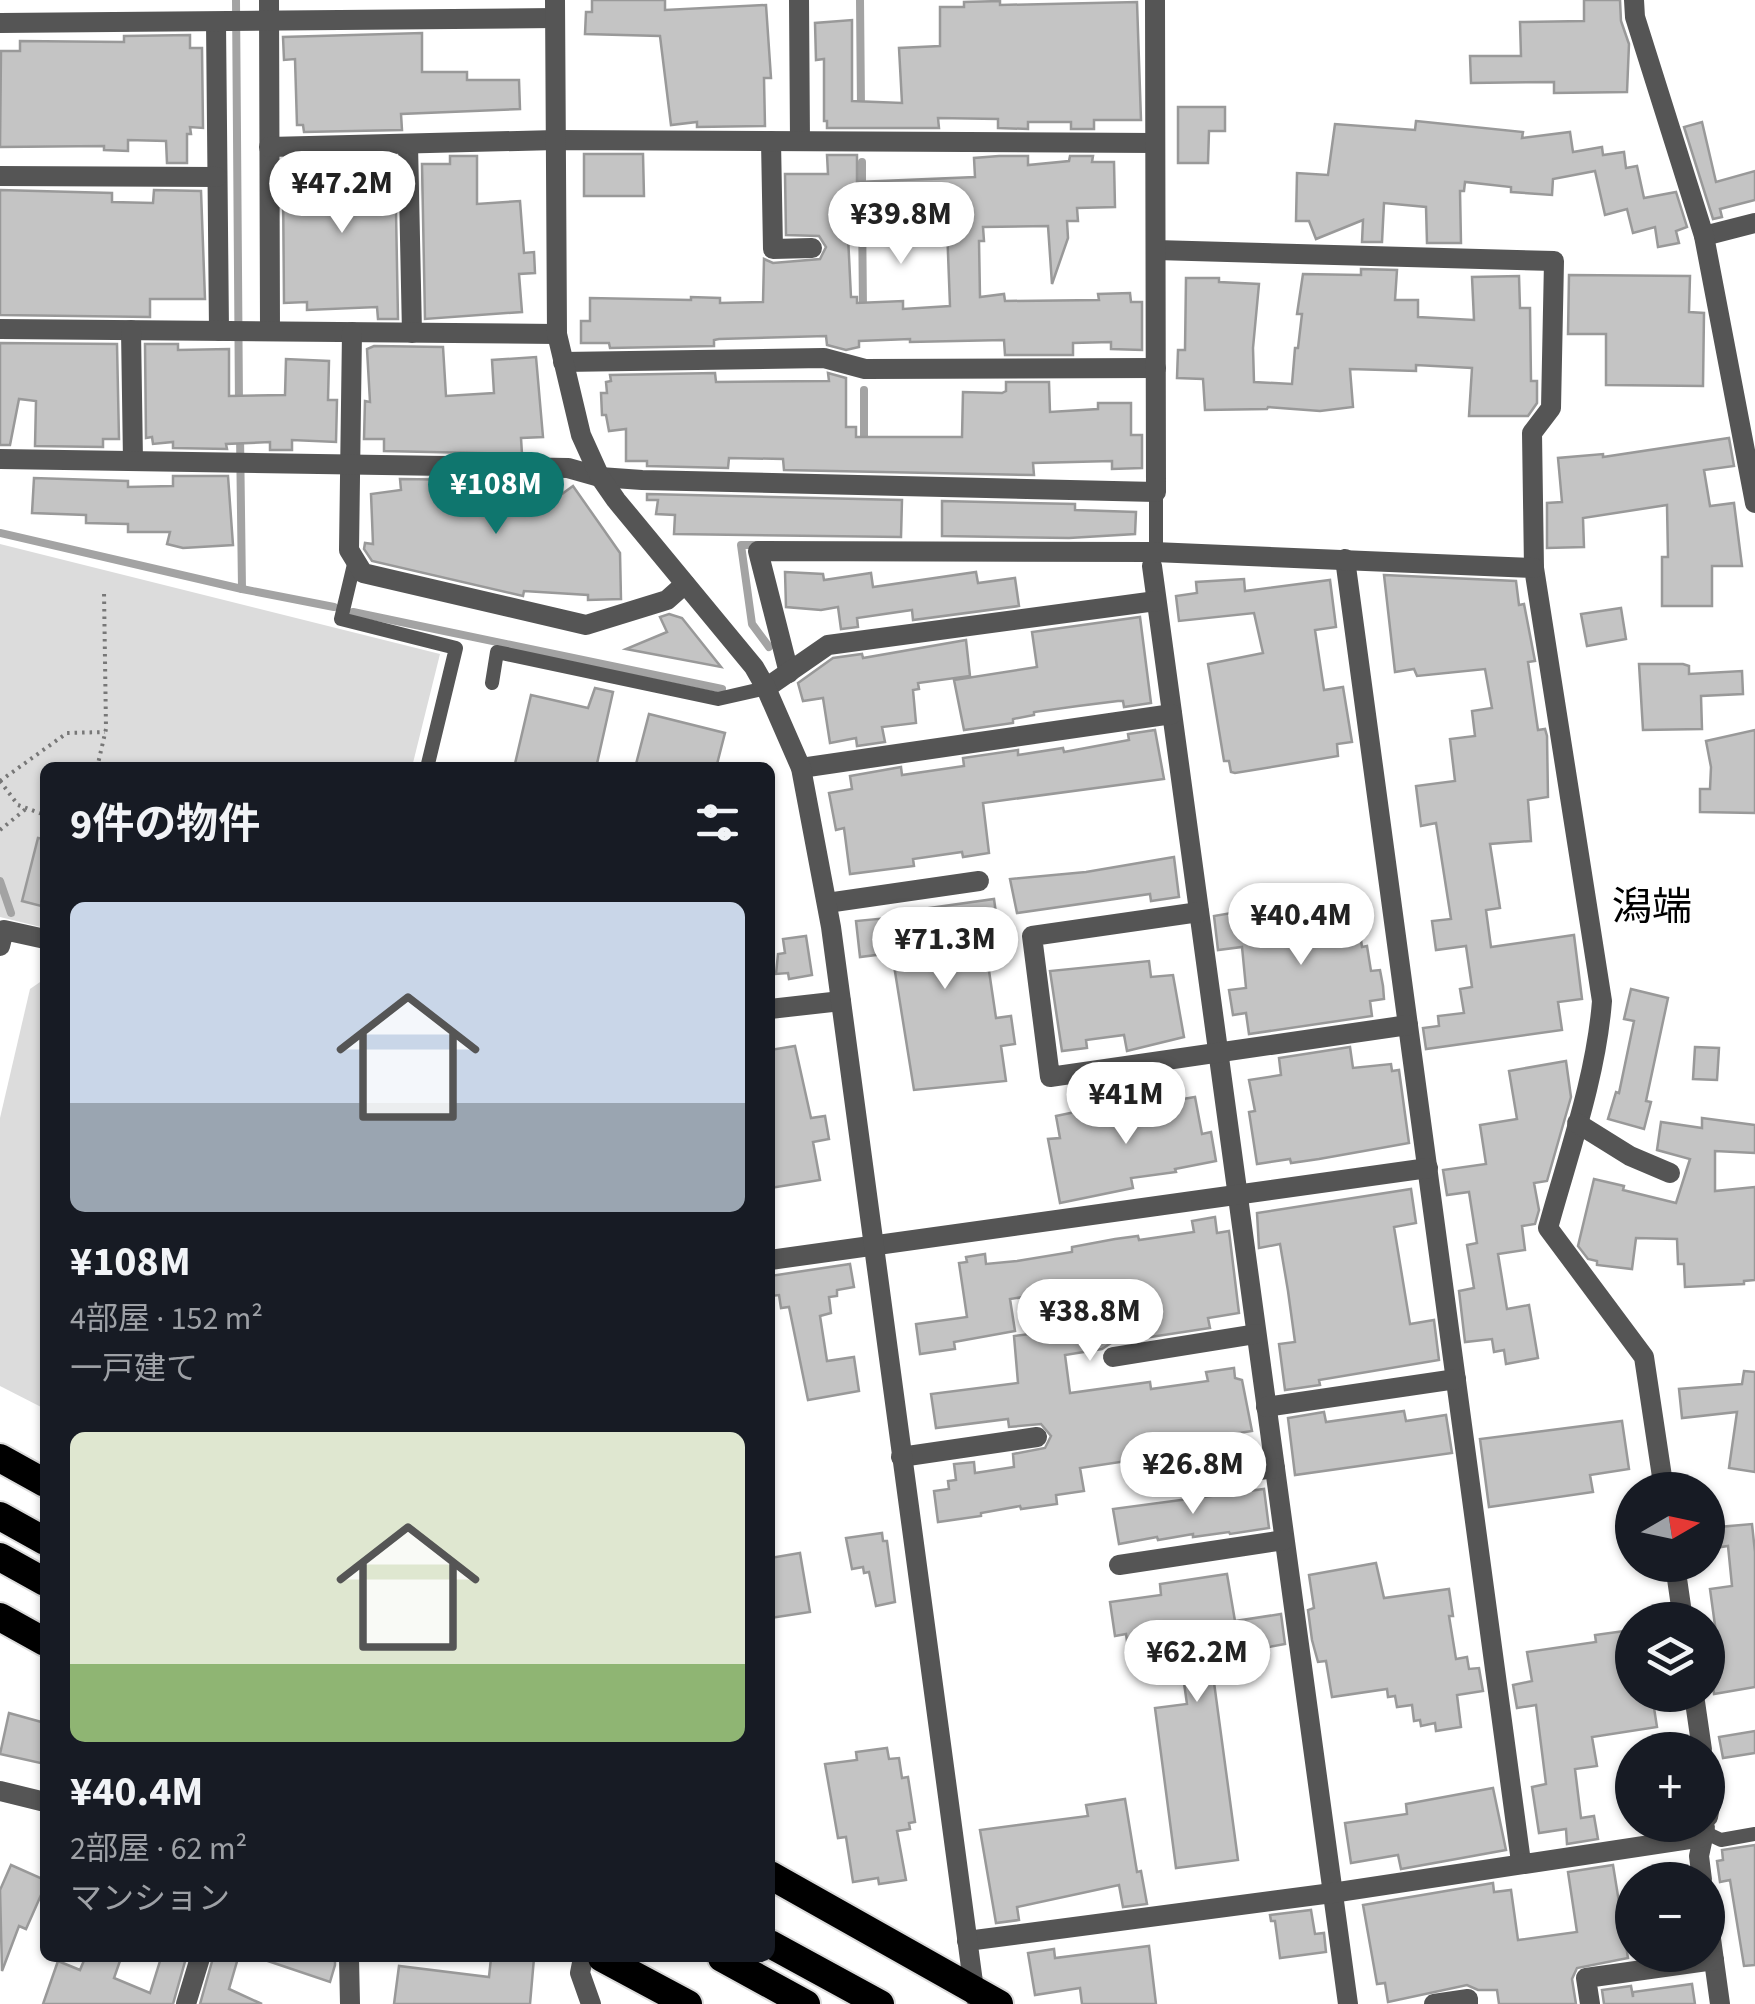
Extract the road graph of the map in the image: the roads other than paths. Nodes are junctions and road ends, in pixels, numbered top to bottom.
1 (81, 0) edge
2 (800, 0) edge
3 (1155, 0) edge
4 (1634, 0) edge
5 (555, 9) edge
6 (404, 10) edge
7 (266, 14) edge
8 (220, 22) junction
9 (81, 23) junction
10 (0, 24) edge
11 (556, 140) junction
12 (770, 141) junction
13 (800, 141) junction
14 (1155, 143) junction
15 (408, 144) junction
16 (270, 147) junction
17 (0, 176) edge
18 (217, 177) junction
19 (1755, 223) edge
20 (1704, 236) junction
21 (812, 248) dead end
22 (1156, 250) junction
23 (0, 329) edge
24 (131, 330) junction
25 (224, 331) junction
26 (265, 331) junction
27 (352, 332) junction
28 (412, 333) junction
29 (557, 334) junction
30 (563, 362) junction
31 (1156, 368) junction
32 (0, 459) edge
33 (133, 461) junction
34 (348, 465) junction
35 (600, 476) junction
36 (1156, 492) junction
37 (1755, 503) edge
38 (1345, 558) junction
39 (1153, 559) junction
40 (355, 560) junction
41 (1534, 568) junction
42 (685, 584) junction
43 (1156, 601) junction
44 (789, 673) junction
45 (492, 682) dead end
46 (766, 688) junction
47 (1172, 714) junction
48 (428, 762) edge
49 (801, 768) junction
50 (979, 882) dead end
51 (827, 903) junction
52 (1199, 912) junction
53 (40, 938) edge
54 (0, 946) edge
55 (841, 1002) junction
56 (775, 1009) edge
57 (1408, 1025) junction
58 (1218, 1054) junction
59 (1577, 1123) junction
60 (1428, 1168) junction
61 (1670, 1173) dead end
62 (1237, 1196) junction
63 (873, 1248) junction
64 (775, 1259) edge
65 (1256, 1334) junction
66 (1113, 1357) dead end
67 (1456, 1379) junction
68 (1266, 1407) junction
69 (1037, 1438) dead end
70 (902, 1457) junction
71 (0, 1458) edge
72 (1274, 1468) junction
73 (1661, 1472) edge
74 (40, 1480) edge
75 (1170, 1482) dead end
76 (0, 1516) edge
77 (40, 1539) edge
78 (1284, 1540) junction
79 (0, 1557) edge
80 (1119, 1566) dead end
81 (40, 1579) edge
82 (0, 1617) edge
83 (40, 1639) edge
84 (0, 1792) edge
85 (40, 1801) edge
86 (1755, 1834) edge
87 (1725, 1839) edge
88 (1629, 1842) edge
89 (1521, 1862) junction
90 (775, 1878) edge
91 (1332, 1894) junction
92 (967, 1940) junction
93 (775, 1947) edge
94 (199, 1962) edge
95 (349, 1962) edge
96 (582, 1962) edge
97 (609, 1962) edge
98 (729, 1962) edge
99 (1629, 1972) edge
100 (1716, 1972) edge
101 (983, 1999) edge
102 (186, 2004) edge
103 (350, 2004) edge
104 (591, 2004) edge
105 (688, 2004) edge
106 (806, 2004) edge
107 (880, 2004) edge
108 (1348, 2004) edge
109 (1434, 2004) edge
110 (1468, 2004) edge
111 (1590, 2004) edge
112 (1720, 2004) edge

1 - 9 street
2 - 13 street
3 - 14 street
4 - 20 street
5 - 6 street
5 - 11 street
6 - 7 street
7 - 8 street
7 - 16 street
8 - 9 street
8 - 18 street
9 - 10 street
11 - 12 street
11 - 15 street
11 - 29 street
12 - 13 street
12 - 21 street
13 - 14 street
14 - 22 street
15 - 16 street
15 - 28 street
16 - 26 street
17 - 18 street
18 - 25 street
19 - 20 street
20 - 37 street
22 - 31 street
22 - 41 street
23 - 24 street
24 - 25 street
24 - 33 street
25 - 26 street
26 - 27 street
27 - 28 street
27 - 34 street
28 - 29 street
29 - 30 street
30 - 31 street
30 - 35 street
31 - 36 street
32 - 33 street
33 - 34 street
34 - 35 street
34 - 40 street
35 - 36 street
35 - 42 street
36 - 39 lane
38 - 39 street
38 - 41 street
38 - 57 street
39 - 43 street
39 - 44 street
40 - 42 street
40 - 48 lane
41 - 59 street
42 - 46 street
43 - 44 street
43 - 47 street
44 - 46 street
45 - 46 lane
46 - 49 street
47 - 49 street
47 - 52 street
49 - 51 street
50 - 51 street
51 - 55 street
52 - 58 street
52 - 58 street
53 - 54 street
55 - 56 street
55 - 63 street
57 - 58 street
57 - 60 street
58 - 62 street
59 - 61 street
59 - 73 street
60 - 62 street
60 - 67 street
62 - 63 street
62 - 65 street
63 - 64 street
63 - 70 street
65 - 66 street
65 - 68 street
67 - 68 street
67 - 89 street
68 - 72 street
69 - 70 street
70 - 92 street
71 - 74 highway
72 - 75 street
72 - 78 street
76 - 77 highway
78 - 80 street
78 - 91 street
79 - 81 highway
82 - 83 highway
84 - 85 street
86 - 87 lane
88 - 89 street
89 - 91 street
90 - 101 highway
91 - 92 street
91 - 108 street
92 - 101 street
93 - 107 highway
94 - 102 street
95 - 103 street
96 - 104 street
97 - 105 highway
98 - 106 highway
99 - 111 street
100 - 112 street
109 - 110 street

